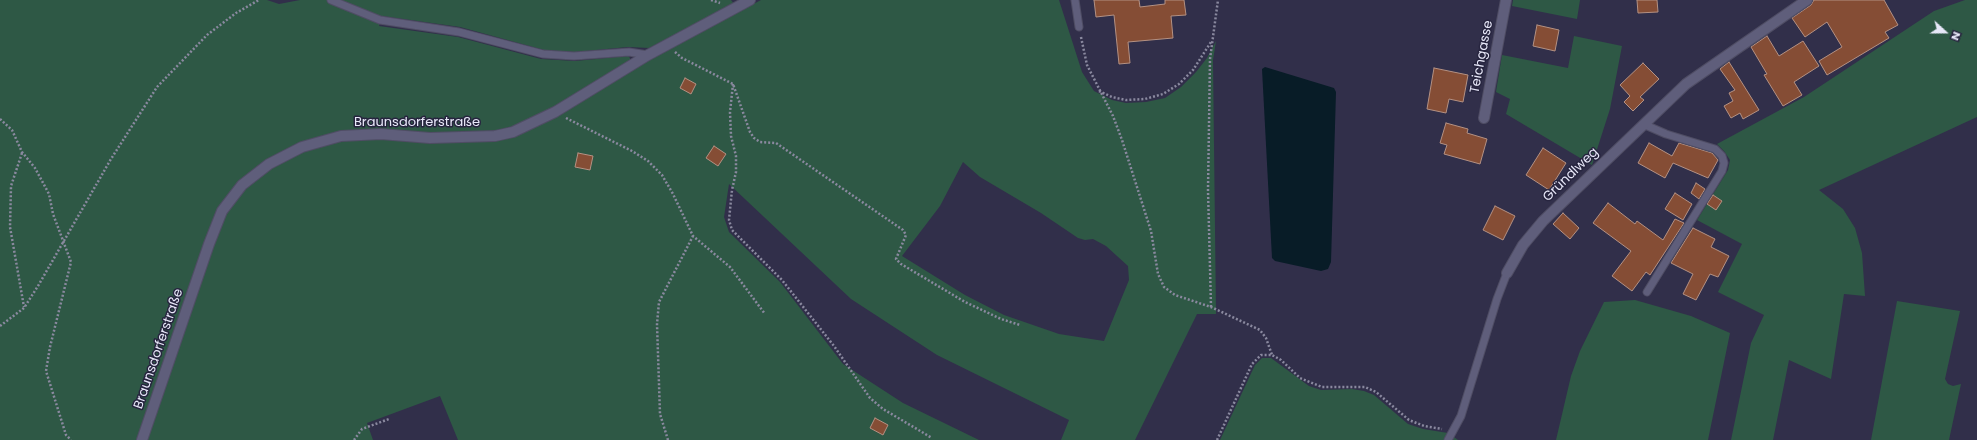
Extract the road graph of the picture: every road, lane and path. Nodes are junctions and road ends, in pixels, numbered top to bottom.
1 (259, 0) edge
2 (331, 0) edge
3 (750, 0) edge
4 (1075, 0) edge
5 (1218, 0) edge
6 (1506, 0) edge
7 (1807, 0) edge
8 (1079, 27) joint
9 (1212, 40) junction
10 (670, 43) junction
11 (648, 55) junction
12 (733, 84) junction
13 (1099, 90) junction
14 (555, 112) junction
15 (1484, 118) dead end
16 (0, 119) edge
17 (1643, 124) junction
18 (22, 152) junction
19 (692, 236) junction
20 (64, 241) junction
21 (1507, 273) joint
22 (1647, 292) dead end
23 (1211, 307) junction
24 (24, 308) junction
25 (765, 314) dead end
26 (1020, 325) dead end
27 (0, 326) edge
28 (1272, 355) junction
29 (389, 419) dead end
30 (1455, 430) junction
31 (932, 438) dead end
32 (71, 440) edge
33 (142, 440) edge
34 (354, 440) edge
35 (668, 440) edge
36 (1217, 440) edge
37 (1448, 440) edge

1 - 20 path
2 - 11 lane
3 - 10 street, Braunsdorferstraße
4 - 8 lane
5 - 9 path
6 - 15 street, Teichgasse
7 - 17 street, Gründlweg
8 - 13 path
9 - 13 path
9 - 23 path
10 - 11 street, Braunsdorferstraße
10 - 12 path
11 - 14 street, Braunsdorferstraße
12 - 26 path
12 - 31 path
13 - 23 path
14 - 19 path
14 - 33 street, Braunsdorferstraße
16 - 18 path
17 - 21 street, Gründlweg
17 - 22 lane
18 - 20 path
18 - 24 path
19 - 25 path
19 - 35 path
20 - 24 path
20 - 32 path
21 - 30 lane, Gründlweg
23 - 28 path
24 - 27 path
28 - 30 path
28 - 36 path
29 - 34 path
30 - 37 lane, Gründlweg

